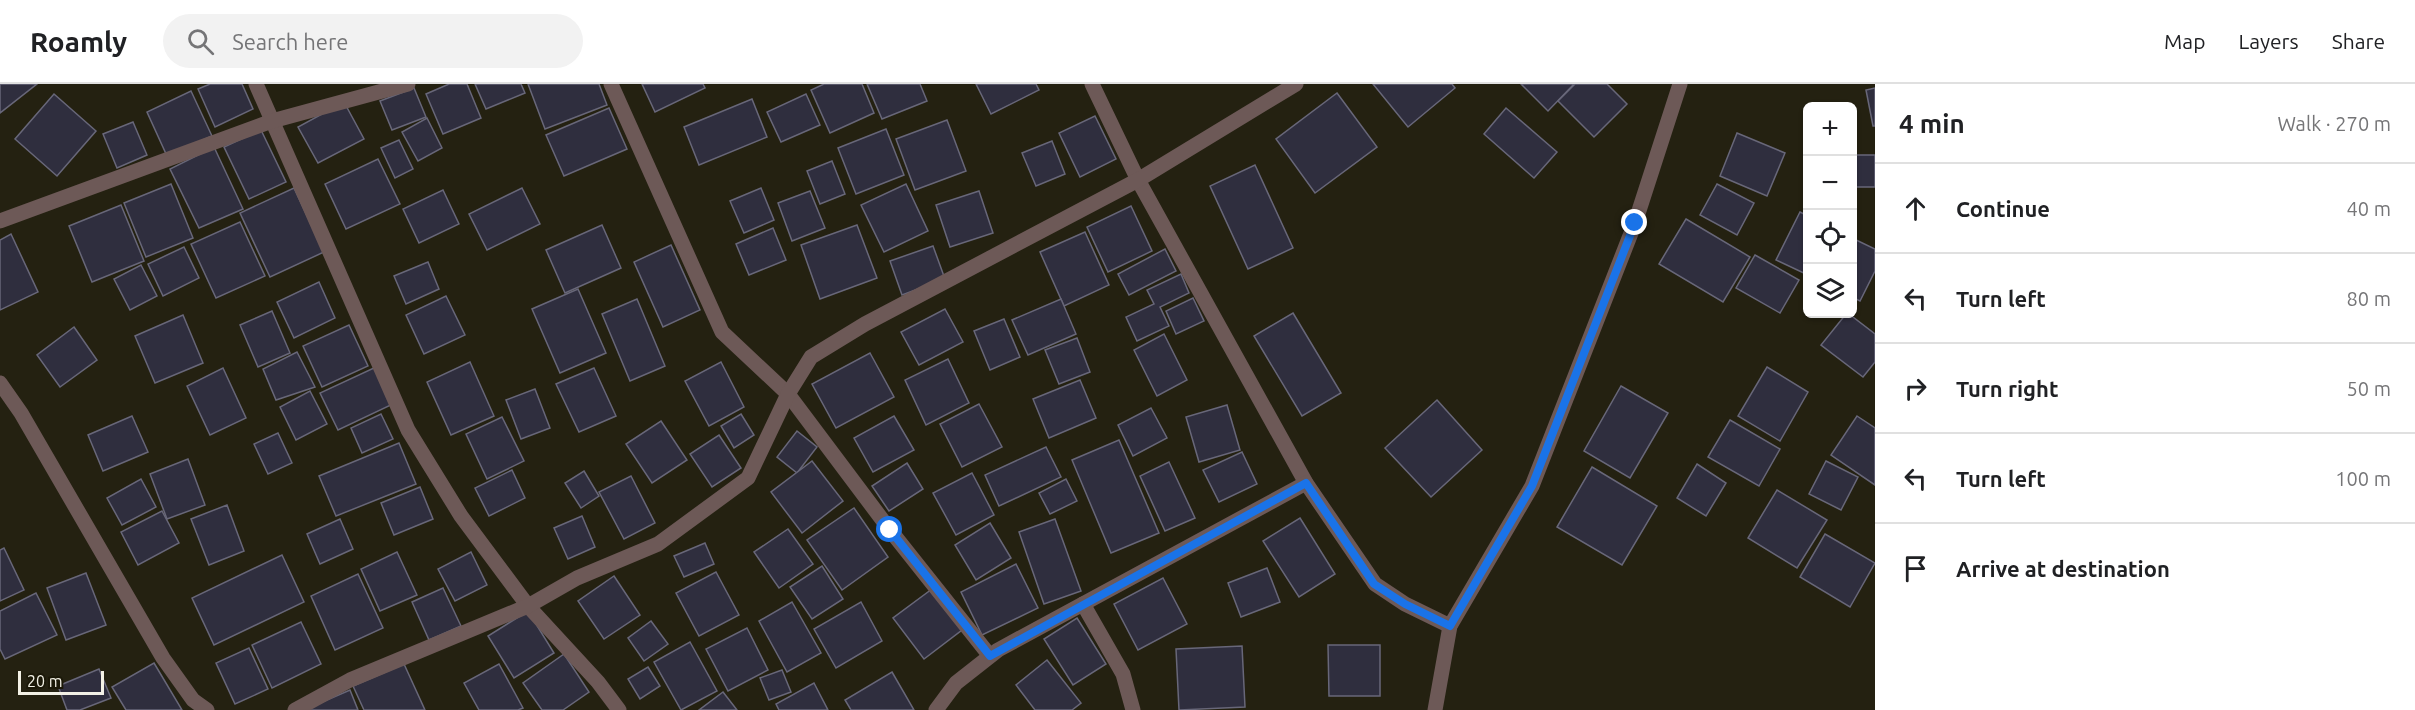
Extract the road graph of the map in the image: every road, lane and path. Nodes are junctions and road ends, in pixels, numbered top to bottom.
1 (256, 84) edge
2 (408, 84) edge
3 (611, 84) edge
4 (1092, 84) edge
5 (1296, 84) edge
6 (1680, 84) edge
7 (272, 121) junction
8 (1138, 180) junction
9 (0, 221) edge
10 (0, 383) edge
11 (788, 394) junction
12 (1306, 483) junction
13 (1083, 604) junction
14 (528, 606) junction
15 (1450, 626) junction
16 (990, 656) junction
17 (207, 710) edge
18 (295, 710) edge
19 (619, 710) edge
20 (936, 710) edge
21 (1133, 710) edge
22 (1436, 710) edge

1 - 7 street
2 - 7 street
3 - 11 street
4 - 8 street
5 - 8 street
6 - 15 street
7 - 9 street
7 - 14 street
8 - 11 street
8 - 12 street
10 - 17 street
11 - 14 street
11 - 16 street
12 - 13 street
12 - 15 street
13 - 16 street
13 - 21 street
14 - 18 street
14 - 19 street
15 - 22 street
16 - 20 street

